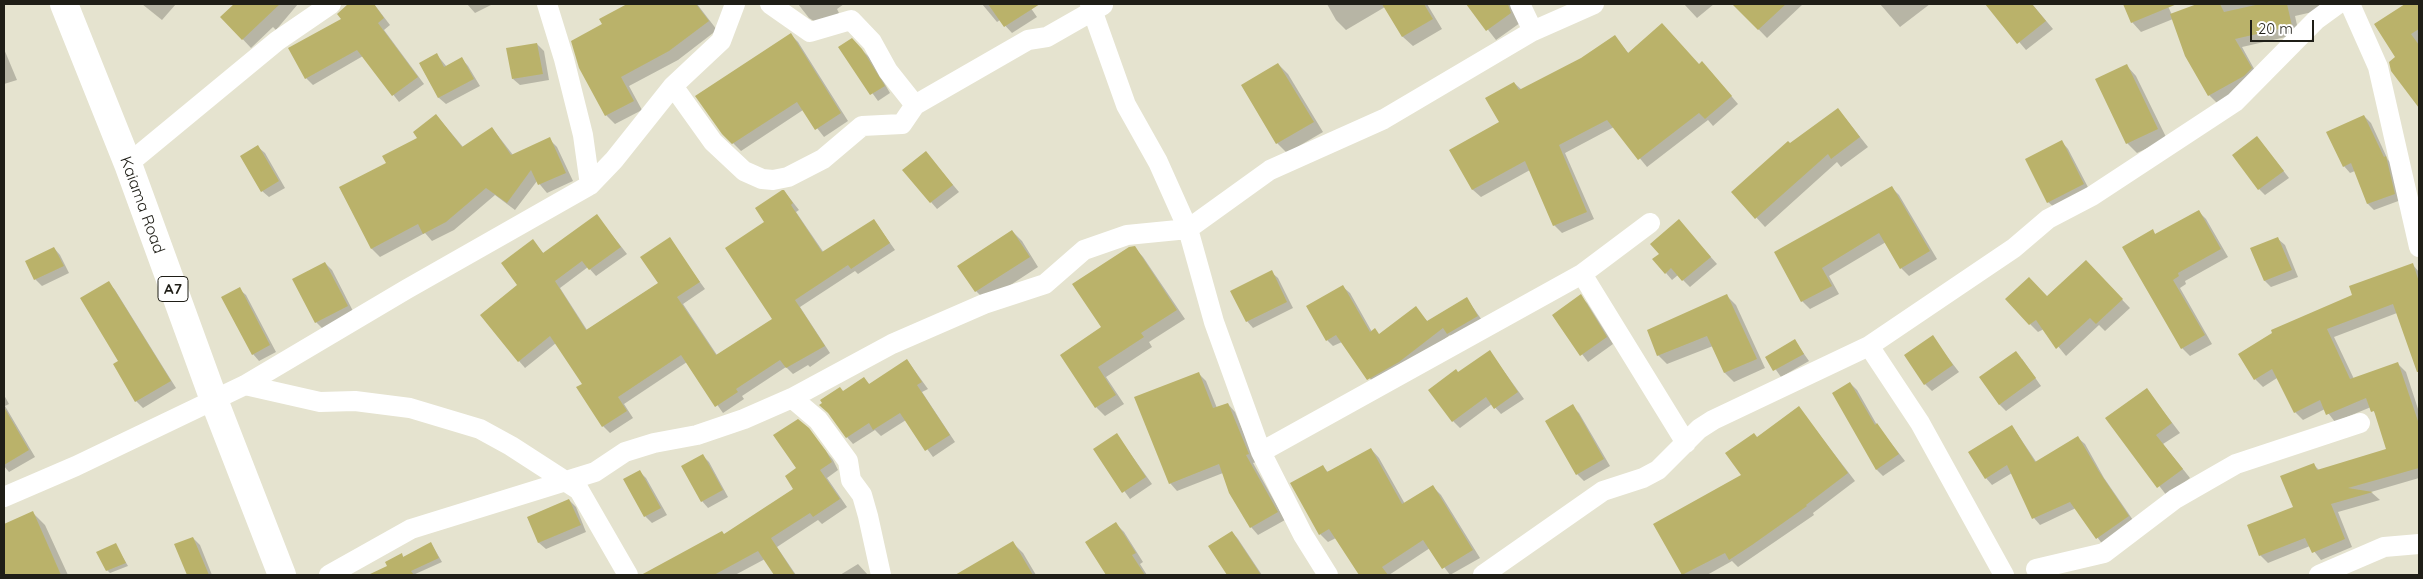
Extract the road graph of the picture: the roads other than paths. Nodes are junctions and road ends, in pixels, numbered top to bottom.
1 (64, 4) edge
2 (331, 4) edge
3 (547, 4) edge
4 (736, 4) edge
5 (770, 4) edge
6 (1520, 4) edge
7 (1594, 4) edge
8 (2338, 4) edge
9 (2350, 4) edge
10 (1096, 6) edge
11 (1533, 31) junction
12 (673, 86) junction
13 (915, 105) junction
14 (128, 164) junction
15 (590, 185) junction
16 (1650, 223) dead end
17 (1188, 229) junction
18 (2419, 247) edge
19 (1582, 274) junction
20 (1869, 346) junction
21 (245, 385) junction
22 (792, 398) junction
23 (214, 400) junction
24 (2360, 423) dead end
25 (1686, 443) junction
26 (1261, 452) junction
27 (565, 480) junction
28 (4, 497) edge
29 (2419, 544) edge
30 (2034, 573) edge
31 (282, 575) edge
32 (329, 575) edge
33 (628, 575) edge
34 (881, 575) edge
35 (1328, 575) edge
36 (1483, 575) edge
37 (2004, 575) edge
38 (2320, 575) edge

1 - 14 highway, Kaiama Road / A7
2 - 14 street
3 - 15 street
4 - 12 street
5 - 13 street
6 - 11 street
7 - 11 street
8 - 20 street
9 - 18 street
10 - 13 street
10 - 17 street
11 - 17 street
12 - 13 street
12 - 15 street
14 - 23 highway, Kaiama Road / A7
15 - 21 street
16 - 19 street
17 - 22 street
17 - 26 street
19 - 25 street
19 - 26 street
20 - 25 street
20 - 37 street
21 - 23 street
21 - 27 street
22 - 27 street
22 - 34 street
23 - 28 street
23 - 31 highway, Kaiama Road / A7
24 - 30 street
25 - 36 street
26 - 35 street
27 - 32 street
27 - 33 street
29 - 38 street

